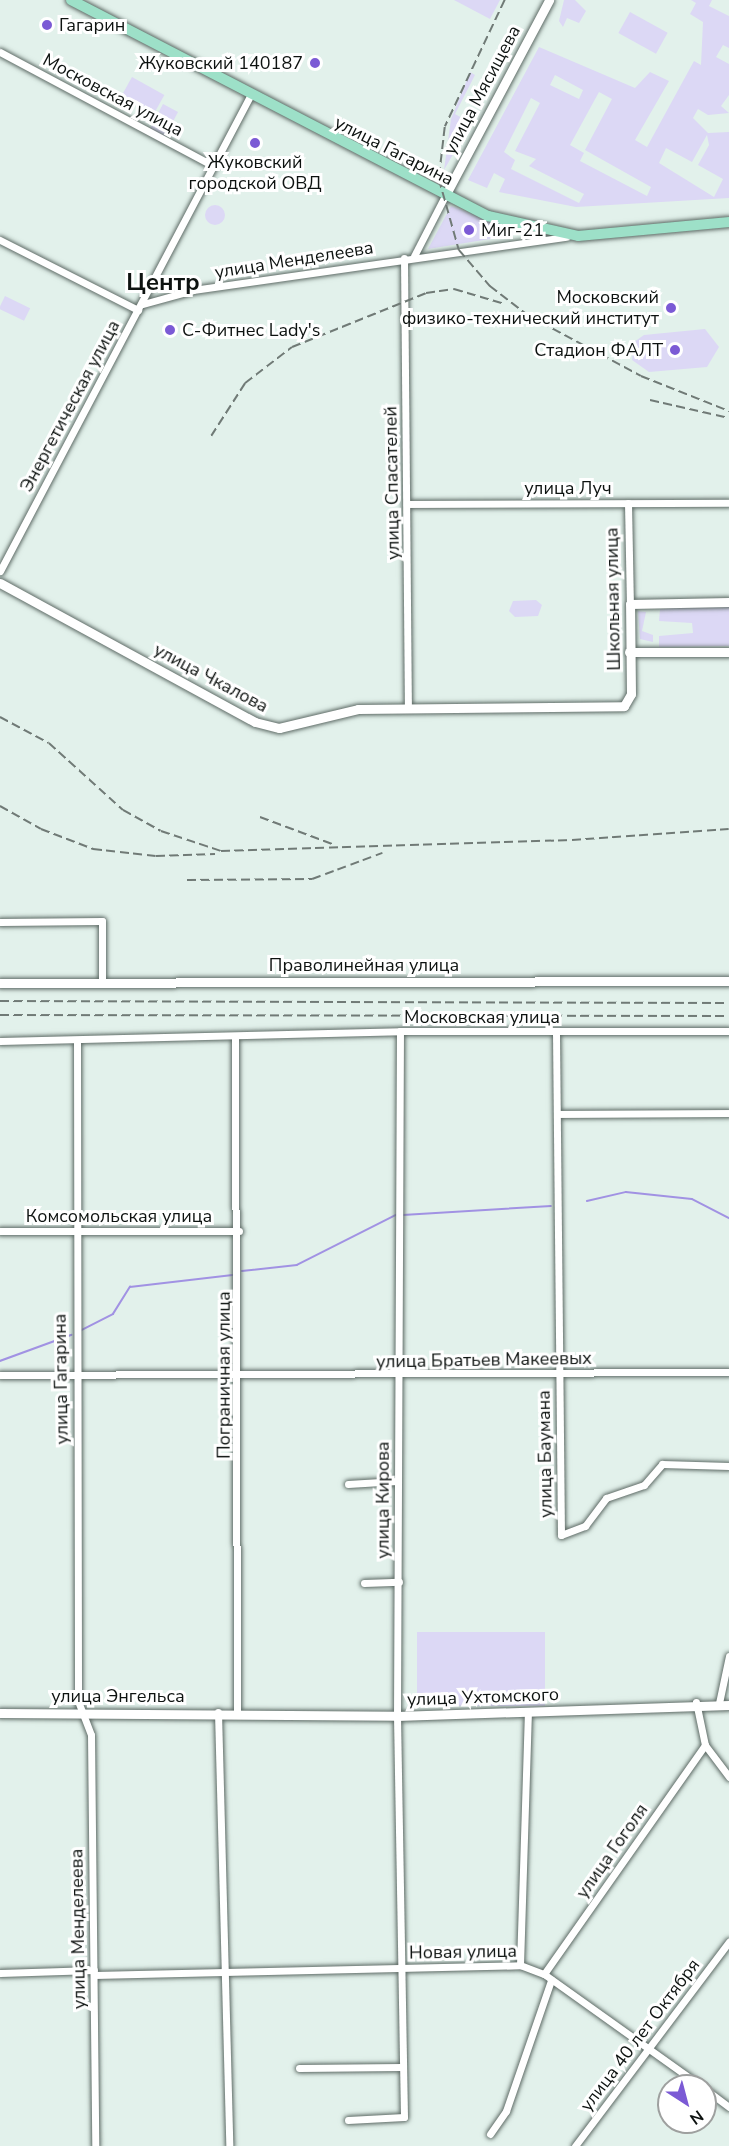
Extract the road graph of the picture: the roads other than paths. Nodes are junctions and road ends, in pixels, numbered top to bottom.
1 (71, 0) edge
2 (549, 0) edge
3 (0, 52) edge
4 (250, 96) junction
5 (212, 165) junction
6 (445, 196) junction
7 (729, 222) edge
8 (578, 236) junction
9 (0, 240) edge
10 (414, 256) junction
11 (404, 258) junction
12 (138, 310) junction
13 (628, 503) junction
14 (729, 503) edge
15 (407, 504) junction
16 (0, 571) edge
17 (0, 583) edge
18 (729, 602) edge
19 (630, 604) junction
20 (630, 652) junction
21 (729, 652) edge
22 (630, 694) joint
23 (408, 708) junction
24 (0, 922) edge
25 (102, 981) junction
26 (729, 981) edge
27 (0, 983) edge
28 (400, 1031) junction
29 (729, 1031) edge
30 (556, 1033) junction
31 (235, 1038) junction
32 (0, 1041) edge
33 (77, 1042) junction
34 (729, 1113) edge
35 (557, 1114) junction
36 (75, 1230) junction
37 (0, 1231) edge
38 (239, 1231) junction
39 (560, 1372) junction
40 (729, 1372) edge
41 (0, 1374) edge
42 (78, 1375) junction
43 (240, 1375) junction
44 (399, 1376) junction
45 (729, 1466) edge
46 (397, 1481) junction
47 (348, 1484) dead end
48 (399, 1582) junction
49 (364, 1583) dead end
50 (729, 1656) edge
51 (696, 1702) junction
52 (724, 1704) edge
53 (218, 1712) junction
54 (237, 1712) junction
55 (0, 1713) edge
56 (84, 1713) junction
57 (528, 1714) junction
58 (397, 1716) junction
59 (705, 1745) junction
60 (729, 1778) edge
61 (729, 1942) edge
62 (520, 1965) junction
63 (399, 1968) junction
64 (94, 1972) junction
65 (0, 1973) edge
66 (544, 1974) junction
67 (224, 1975) junction
68 (551, 1980) junction
69 (648, 2047) junction
70 (402, 2067) junction
71 (298, 2068) dead end
72 (685, 2074) edge
73 (348, 2120) dead end
74 (490, 2134) dead end
75 (95, 2146) edge
76 (229, 2146) edge
77 (575, 2146) edge

1 - 4 main road, улица Гагарина
2 - 6 main road, улица Мясищева
3 - 5 street, Московская улица
4 - 5 street, Энергетическая улица
4 - 6 main road, улица Гагарина
5 - 12 street, Энергетическая улица
6 - 8 main road, улица Гагарина
6 - 10 street
7 - 8 main road, улица Гагарина
8 - 10 street, улица Менделеева
9 - 12 street
10 - 11 street, улица Менделеева
11 - 12 street, улица Менделеева
11 - 15 street, улица Спасателей
12 - 16 street, Энергетическая улица
13 - 14 street, улица Луч
13 - 15 street, улица Луч
13 - 19 street, Школьная улица
15 - 23 street, улица Спасателей
17 - 23 main road, улица Чкалова
18 - 19 main road
19 - 20 main road, Школьная улица
20 - 21 main road
20 - 22 main road, Школьная улица
22 - 23 main road, улица Чкалова
24 - 25 street
25 - 26 main road, Праволинейная улица
25 - 27 main road, Праволинейная улица
28 - 30 street, Московская улица
28 - 31 street, Московская улица
28 - 44 street, улица Кирова
29 - 30 street, Московская улица
30 - 35 street, улица Баумана
31 - 33 street, Московская улица
31 - 38 street, Пограничная улица
32 - 33 street, Московская улица
33 - 36 street, улица Гагарина
34 - 35 street
35 - 39 street, улица Баумана
36 - 37 street, Комсомольская улица
36 - 38 street, Комсомольская улица
36 - 42 street, улица Гагарина
38 - 43 street, Пограничная улица
39 - 40 street, улица Братьев Макеевых
39 - 44 street, улица Братьев Макеевых
39 - 45 street, улица Баумана
41 - 42 street, улица Братьев Макеевых
42 - 43 street, улица Братьев Макеевых
42 - 56 street, улица Гагарина
43 - 44 street, улица Братьев Макеевых
43 - 54 street, Пограничная улица
44 - 46 street, улица Кирова
46 - 47 street
46 - 48 street, улица Кирова
48 - 49 street
48 - 58 street, улица Кирова
50 - 52 street
51 - 52 main road, улица Ухтомского
51 - 57 main road, улица Ухтомского
51 - 59 street
53 - 54 main road, улица Энгельса
53 - 56 main road, улица Энгельса
53 - 67 street
54 - 58 main road, улица Ухтомского
55 - 56 main road, улица Энгельса
56 - 64 street, улица Менделеева
57 - 58 main road, улица Ухтомского
57 - 62 street
58 - 63 street, улица Кирова
59 - 60 street
59 - 66 street, улица Гоголя
61 - 69 street, улица 40 лет Октября
62 - 63 street, Новая улица
62 - 66 street, Новая улица
63 - 67 street, Новая улица
63 - 70 street, улица Кирова
64 - 65 street, Новая улица
64 - 67 street, Новая улица
64 - 75 street, улица Менделеева
66 - 68 street, Новая улица
67 - 76 street
68 - 69 street, Новая улица
68 - 74 street
69 - 72 street, Новая улица
69 - 77 street, улица 40 лет Октября
70 - 71 street
70 - 73 street, улица Кирова

